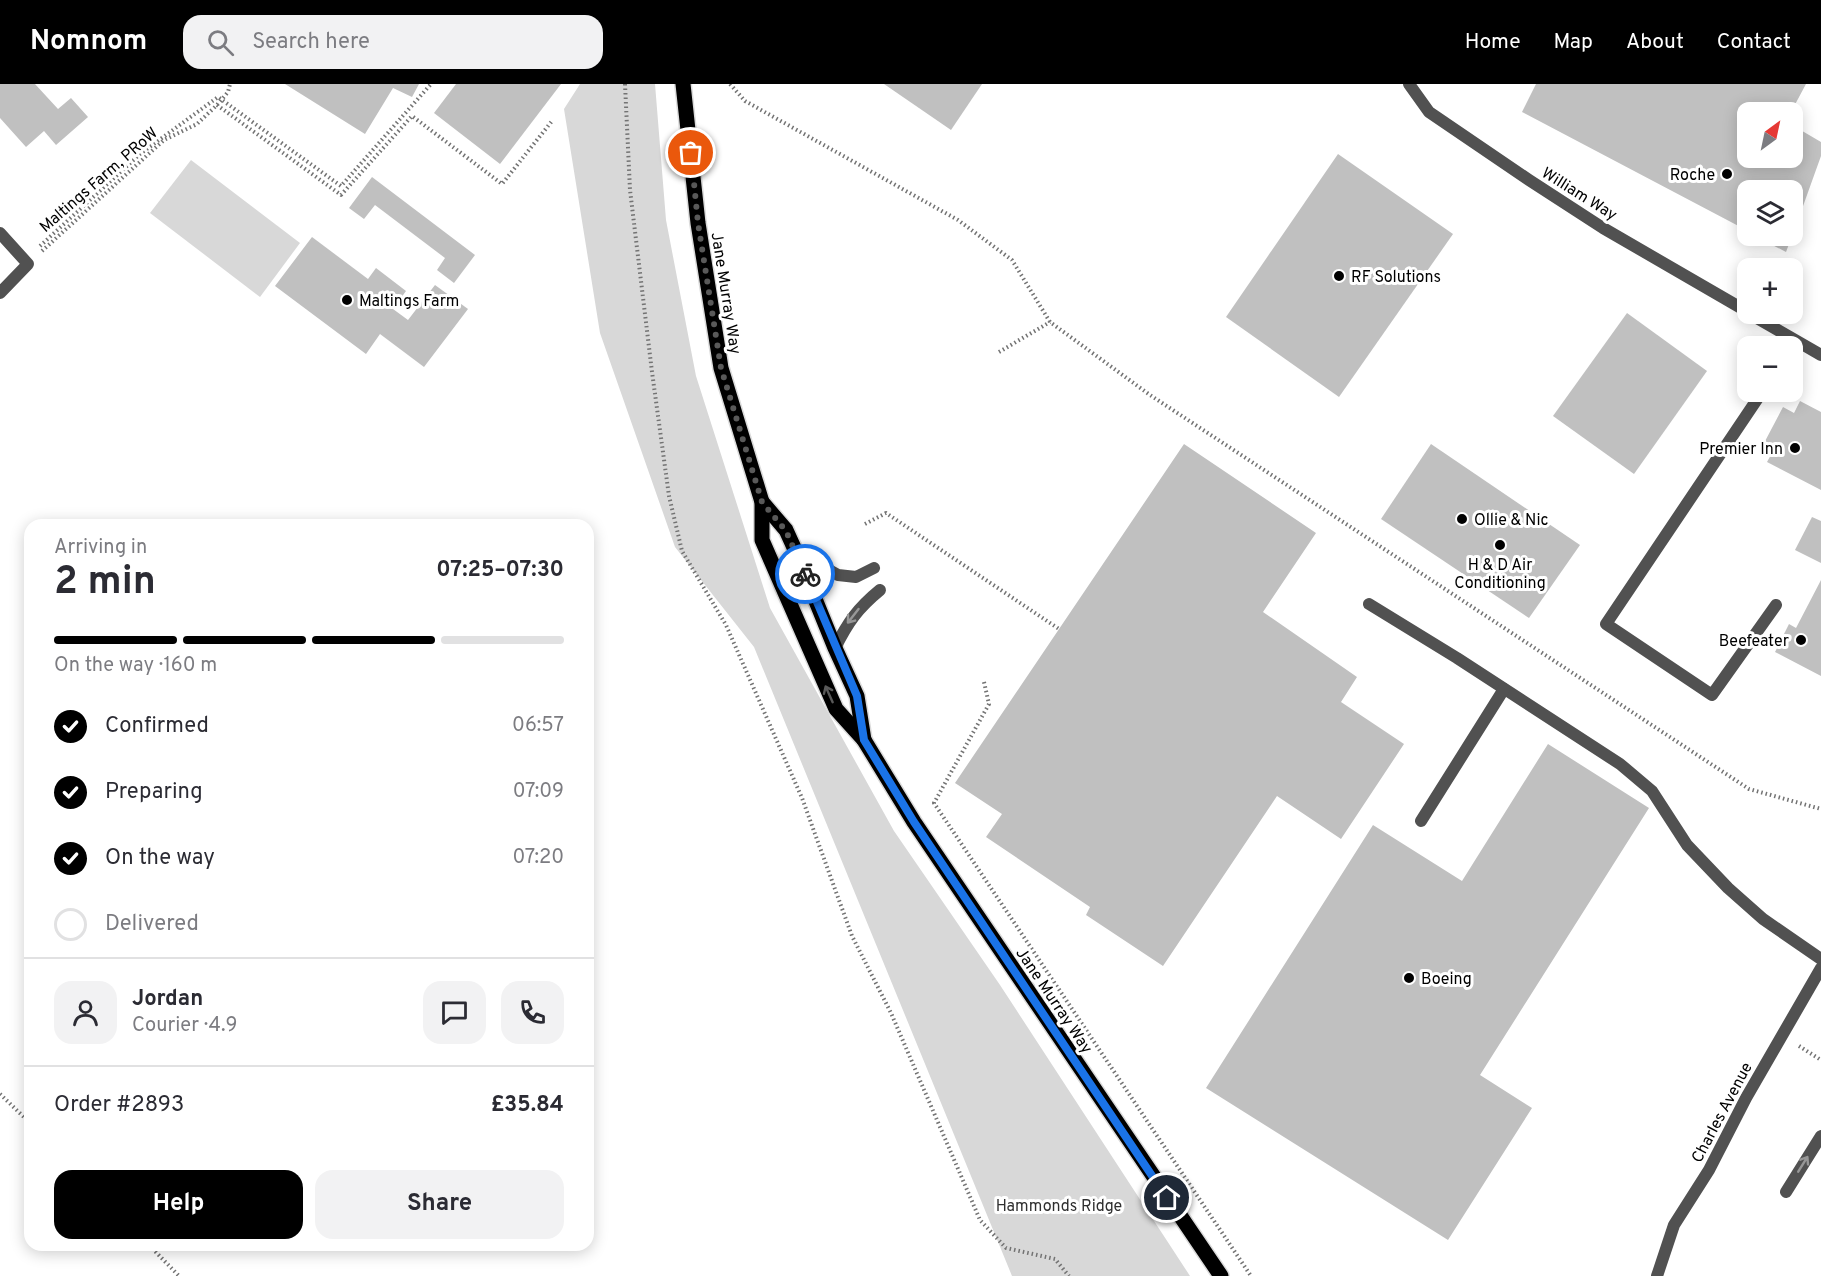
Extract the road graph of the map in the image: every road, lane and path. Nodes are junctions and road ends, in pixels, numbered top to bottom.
1 (230, 84) edge
2 (431, 84) edge
3 (624, 84) edge
4 (683, 84) edge
5 (730, 84) edge
6 (1409, 84) edge
7 (222, 100) junction
8 (218, 105) junction
9 (552, 121) dead end
10 (0, 233) edge
11 (26, 262) junction
12 (0, 293) edge
13 (1737, 306) edge
14 (1050, 322) junction
15 (1765, 324) edge
16 (1782, 336) edge
17 (1803, 348) edge
18 (999, 352) dead end
19 (1821, 355) edge
20 (1755, 402) edge
21 (762, 502) junction
22 (865, 524) dead end
23 (796, 552) junction
24 (874, 568) dead end
25 (880, 590) dead end
26 (1369, 604) dead end
27 (1776, 605) dead end
28 (1059, 629) dead end
29 (835, 648) junction
30 (984, 682) dead end
31 (1504, 689) junction
32 (864, 740) junction
33 (1821, 809) edge
34 (1421, 821) dead end
35 (1821, 968) edge
36 (0, 1094) edge
37 (24, 1118) edge
38 (1821, 1136) edge
39 (1786, 1192) dead end
40 (155, 1251) edge
41 (179, 1276) edge
42 (1069, 1276) edge
43 (1221, 1276) edge
44 (1251, 1276) edge
45 (1657, 1276) edge

1 - 7 path
2 - 7 path
3 - 42 path
4 - 21 main road, Jane Murray Way
5 - 14 path
6 - 13 street, William Way
7 - 8 path
7 - 11 path, Maltings Farm, PRoW
8 - 9 path
8 - 11 path
10 - 11 street
11 - 12 street
14 - 18 path
14 - 33 path
15 - 16 street, William Way
17 - 19 street, William Way
20 - 27 street
21 - 23 main road, Jane Murray Way
32 -> 21 main road, Jane Murray Way
22 - 28 path
23 - 24 street
23 - 29 main road, Jane Murray Way
25 -> 29 street
26 - 31 street
29 - 32 main road, Jane Murray Way
30 - 44 path
31 - 34 street
31 - 35 street
32 - 43 main road, Jane Murray Way
35 - 45 street, Charles Avenue
36 - 37 path
39 -> 38 street
40 - 41 path

